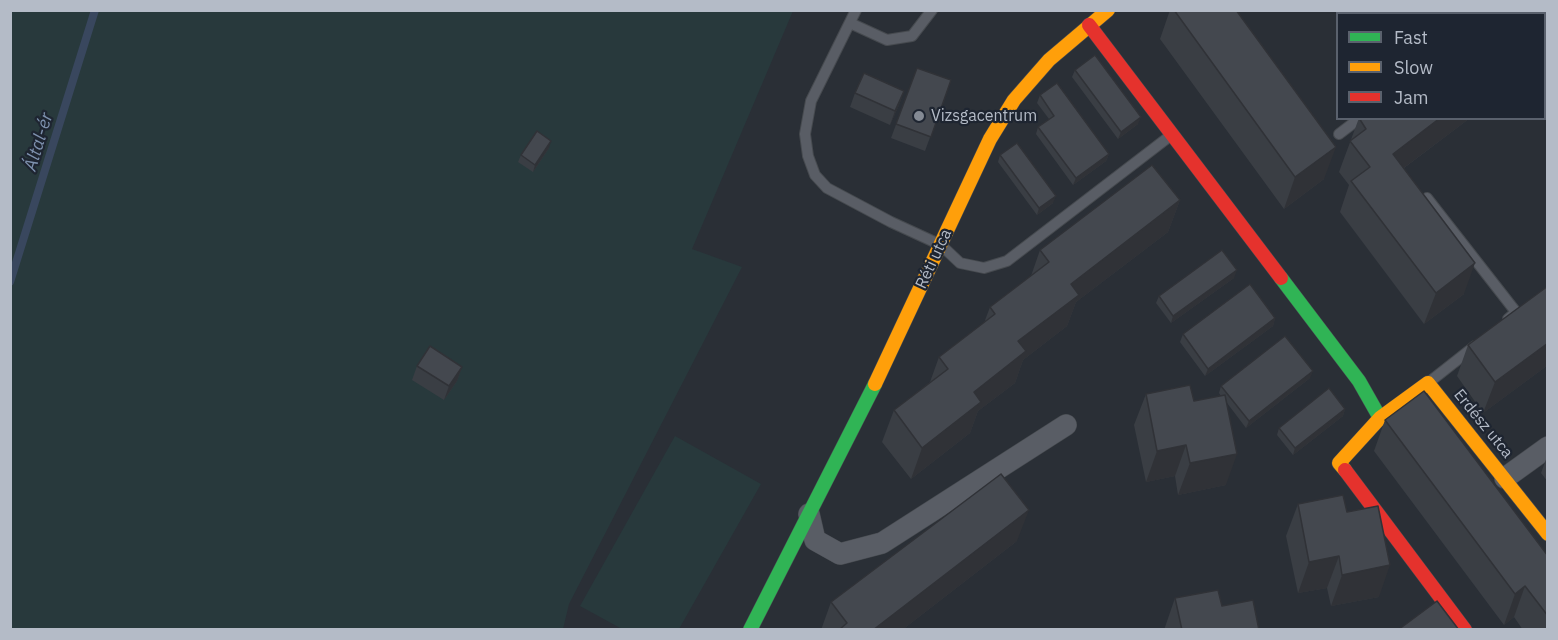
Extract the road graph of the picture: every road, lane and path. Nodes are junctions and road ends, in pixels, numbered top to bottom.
1 (932, 10) edge
2 (1108, 10) edge
3 (856, 11) edge
4 (850, 23) junction
5 (1089, 25) junction
6 (1357, 120) edge
7 (1339, 134) dead end
8 (1172, 135) junction
9 (1427, 198) edge
10 (941, 245) junction
11 (1499, 326) edge
12 (1481, 340) edge
13 (1428, 383) junction
14 (1380, 418) junction
15 (1066, 425) dead end
16 (1548, 447) edge
17 (1505, 478) junction
18 (809, 514) junction
19 (1548, 534) edge
20 (750, 630) edge
21 (1465, 630) edge

1 - 4 lane
2 - 5 street, Réti utca
3 - 4 lane
4 - 10 lane
5 - 8 street
5 - 10 street, Réti utca
6 - 7 lane
8 - 10 lane
8 - 14 street
9 - 11 lane
10 - 18 street, Réti utca
12 - 13 lane
13 - 14 street
13 - 17 street, Erdész utca
14 - 21 street
15 - 18 street
16 - 17 street
17 - 19 street, Erdész utca
18 - 20 street, Réti utca

